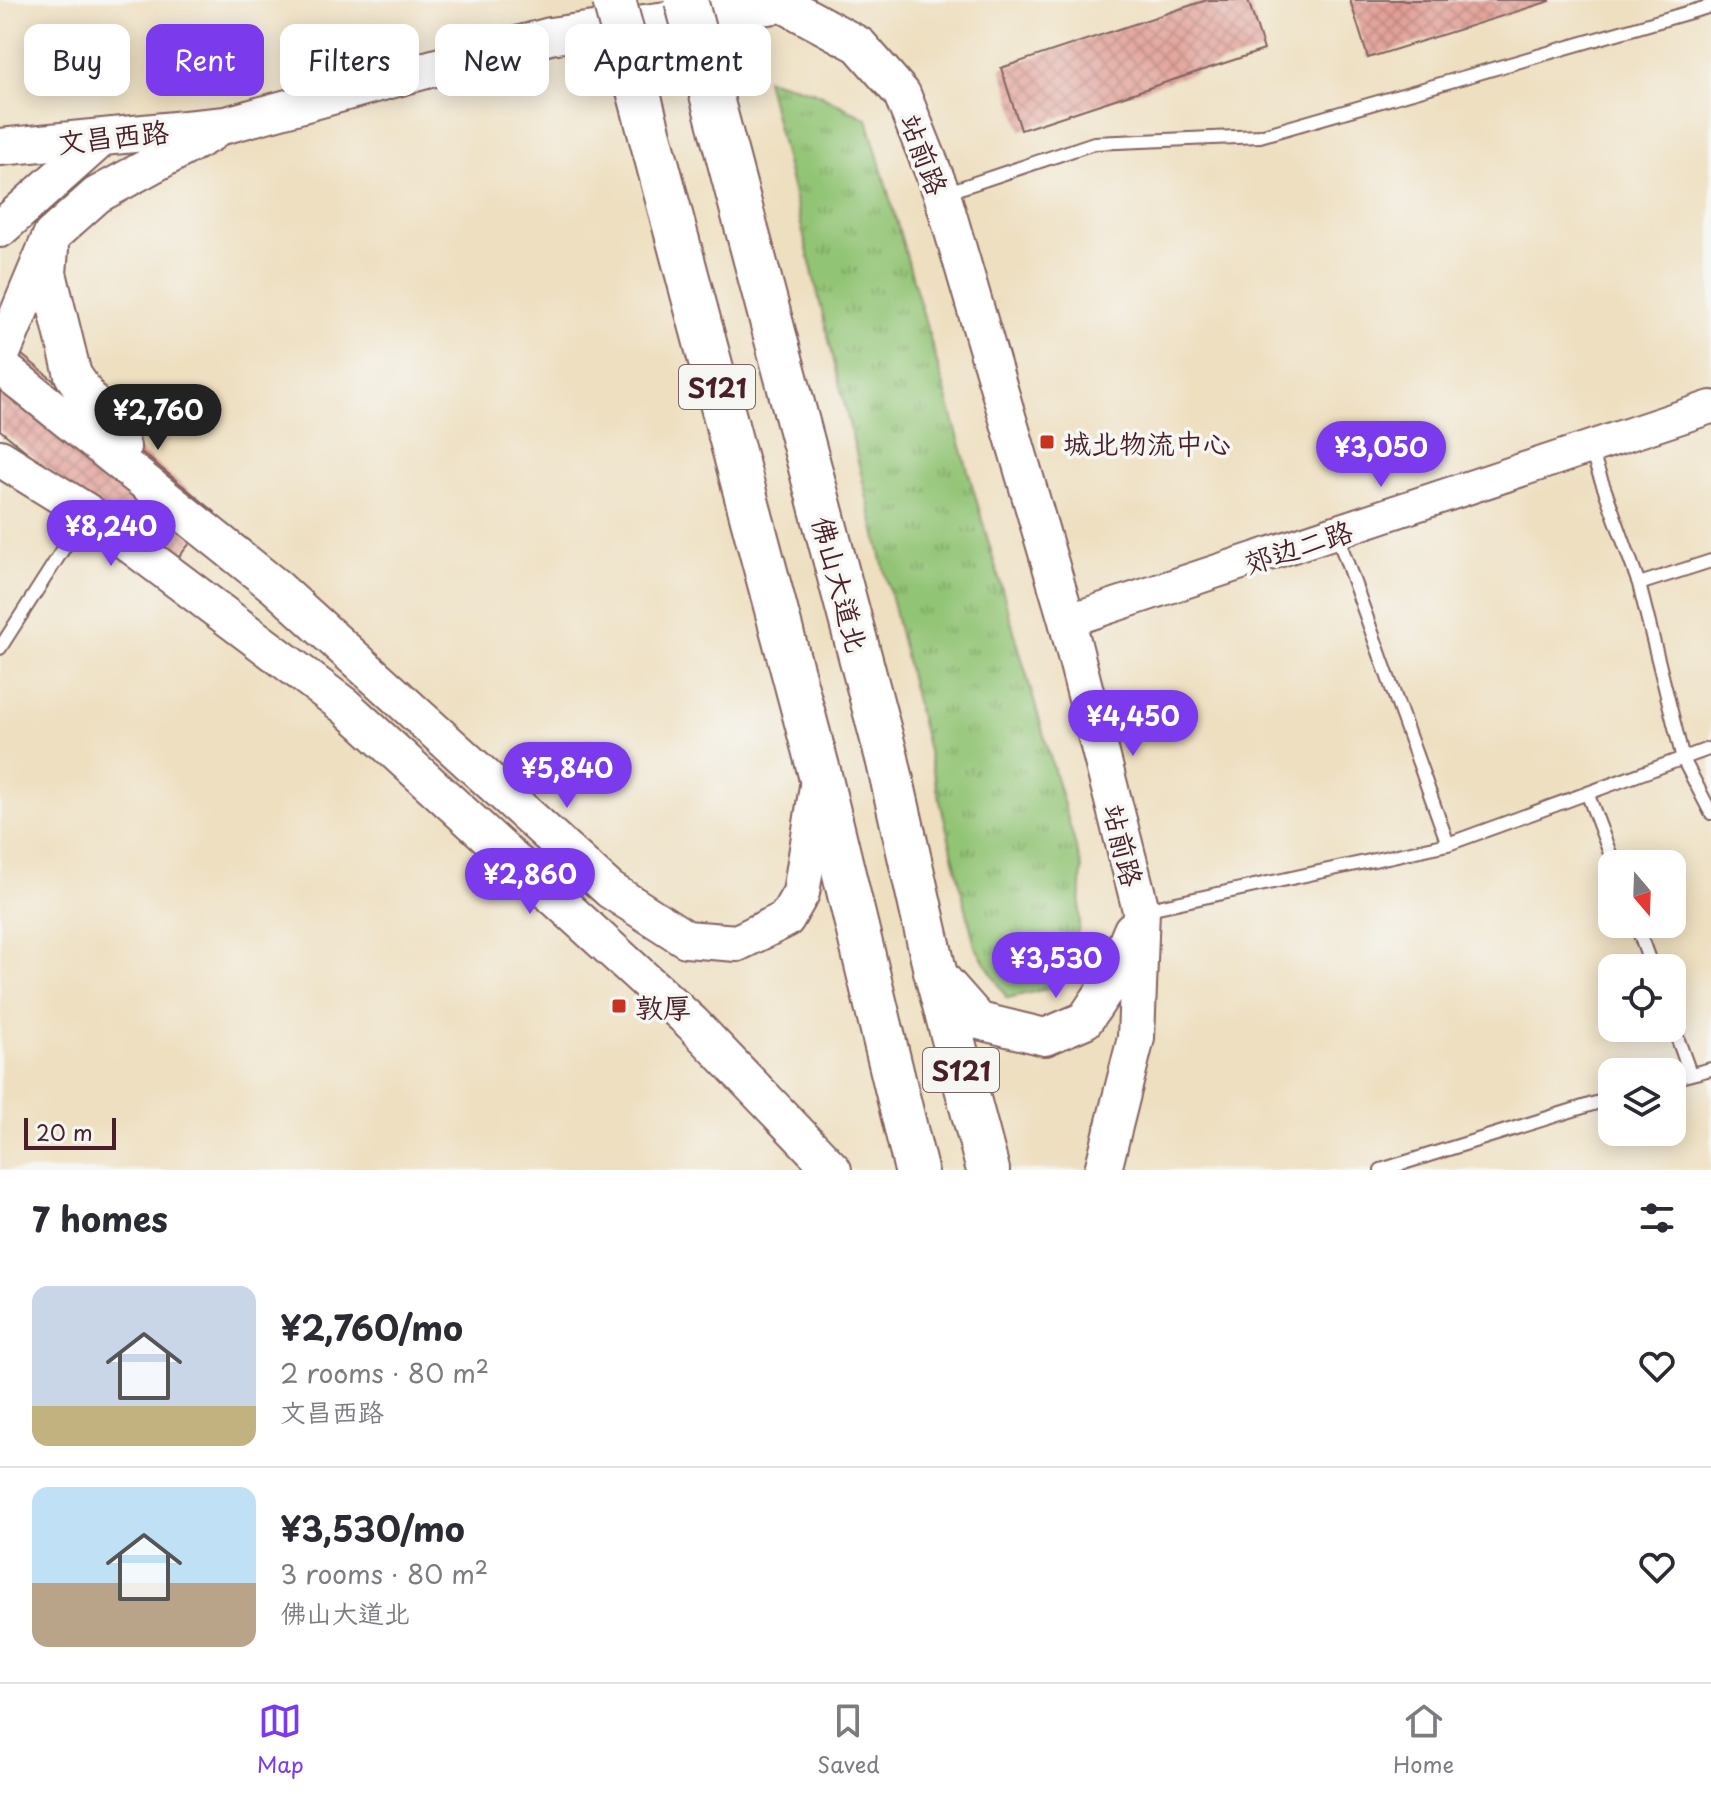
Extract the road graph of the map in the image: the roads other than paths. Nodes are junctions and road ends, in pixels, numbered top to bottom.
1 (614, 0) edge
2 (686, 0) edge
3 (1711, 6) edge
4 (226, 125) junction
5 (103, 137) junction
6 (0, 147) edge
7 (942, 194) junction
8 (0, 229) edge
9 (51, 236) junction
10 (0, 358) edge
11 (0, 366) edge
12 (1711, 407) edge
13 (1590, 449) junction
14 (0, 458) edge
15 (146, 481) junction
16 (87, 512) junction
17 (1336, 533) junction
18 (1711, 561) edge
19 (1639, 584) junction
20 (1067, 621) junction
21 (0, 648) edge
22 (1711, 748) edge
23 (1683, 759) junction
24 (820, 775) junction
25 (1588, 795) junction
26 (1711, 813) edge
27 (1448, 844) junction
28 (1609, 850) edge
29 (1141, 910) junction
30 (935, 971) junction
31 (1679, 1042) edge
32 (1711, 1069) edge
33 (1690, 1073) junction
34 (1686, 1074) edge
35 (1598, 1102) edge
36 (833, 1170) edge
37 (916, 1170) edge
38 (988, 1170) edge
39 (1103, 1170) edge
40 (1381, 1170) edge

1 - 24 highway, S121, bridge
2 - 30 highway, 佛山大道北 / S121, bridge
3 - 7 lane
4 - 5 main road, 文昌西路
4 - 7 main road, 站前路
4 - 9 main road
5 - 6 main road, 文昌西路
5 - 8 main road
7 - 20 main road, 站前路
9 - 10 main road
9 - 15 main road
11 - 15 main road
12 - 13 street, 郊边二路
13 - 17 street, 郊边二路
13 - 19 lane
14 - 16 main road
15 - 24 main road
16 - 21 lane
16 - 36 main road
17 - 20 street, 郊边二路
17 - 27 lane
18 - 19 lane
19 - 23 lane
20 - 29 main road, 站前路
22 - 23 lane
23 - 25 lane
23 - 26 lane
24 - 37 highway
25 - 27 lane
25 - 28 lane
27 - 29 lane
29 - 30 main road
29 - 39 main road, 站前路
30 - 38 highway, 佛山大道北 / S121
31 - 33 lane
32 - 33 lane
33 - 34 lane
35 - 40 lane

